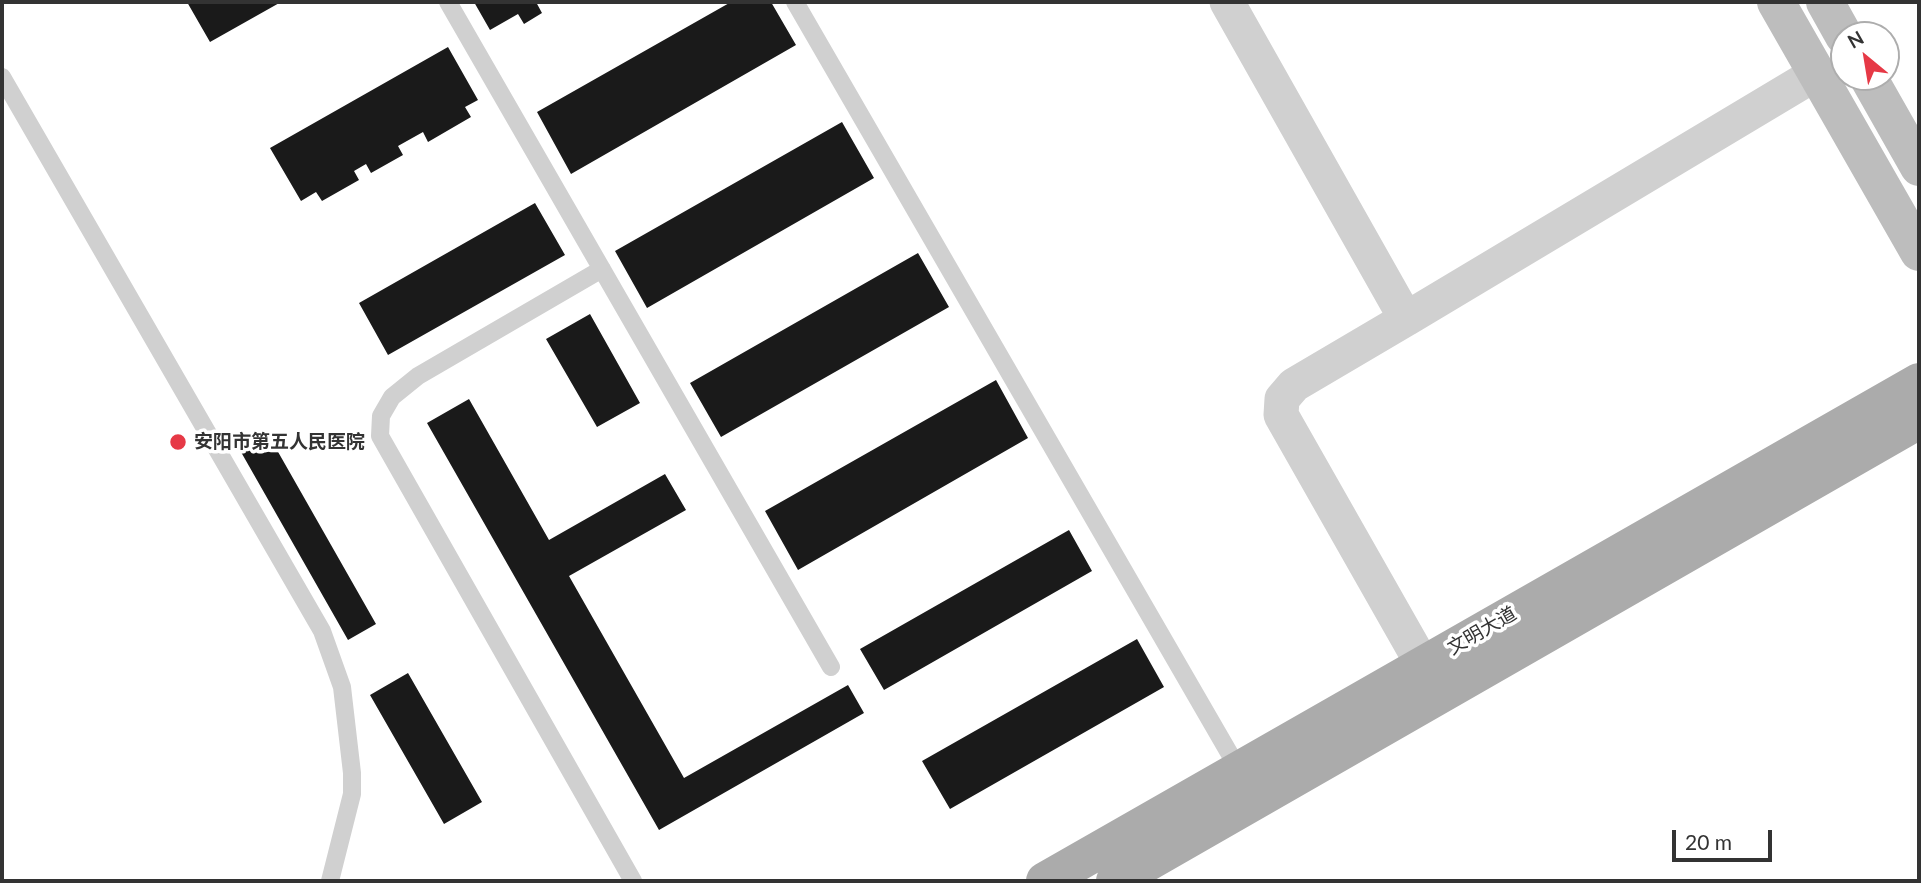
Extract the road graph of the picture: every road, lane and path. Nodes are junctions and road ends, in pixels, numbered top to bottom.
1 (448, 2) edge
2 (795, 2) edge
3 (1227, 2) edge
4 (1776, 2) edge
5 (1825, 2) edge
6 (1836, 21) edge
7 (1817, 73) junction
8 (2, 77) edge
9 (1876, 91) edge
10 (1919, 167) edge
11 (1919, 252) edge
12 (602, 270) junction
13 (1406, 319) junction
14 (1919, 382) edge
15 (1919, 420) edge
16 (1423, 665) junction
17 (831, 667) dead end
18 (1239, 770) junction
19 (330, 881) edge
20 (633, 881) edge
21 (1045, 881) edge
22 (1115, 881) edge

1 - 12 lane
2 - 18 lane
3 - 13 street
4 - 7 street
5 - 6 street
7 - 11 street
7 - 13 street
8 - 19 lane
9 - 10 street
12 - 17 lane
12 - 20 lane
13 - 16 street
14 - 16 main road, 文明大道
15 - 22 main road, 文明大道
16 - 18 main road, 文明大道
18 - 21 main road, 文明大道

